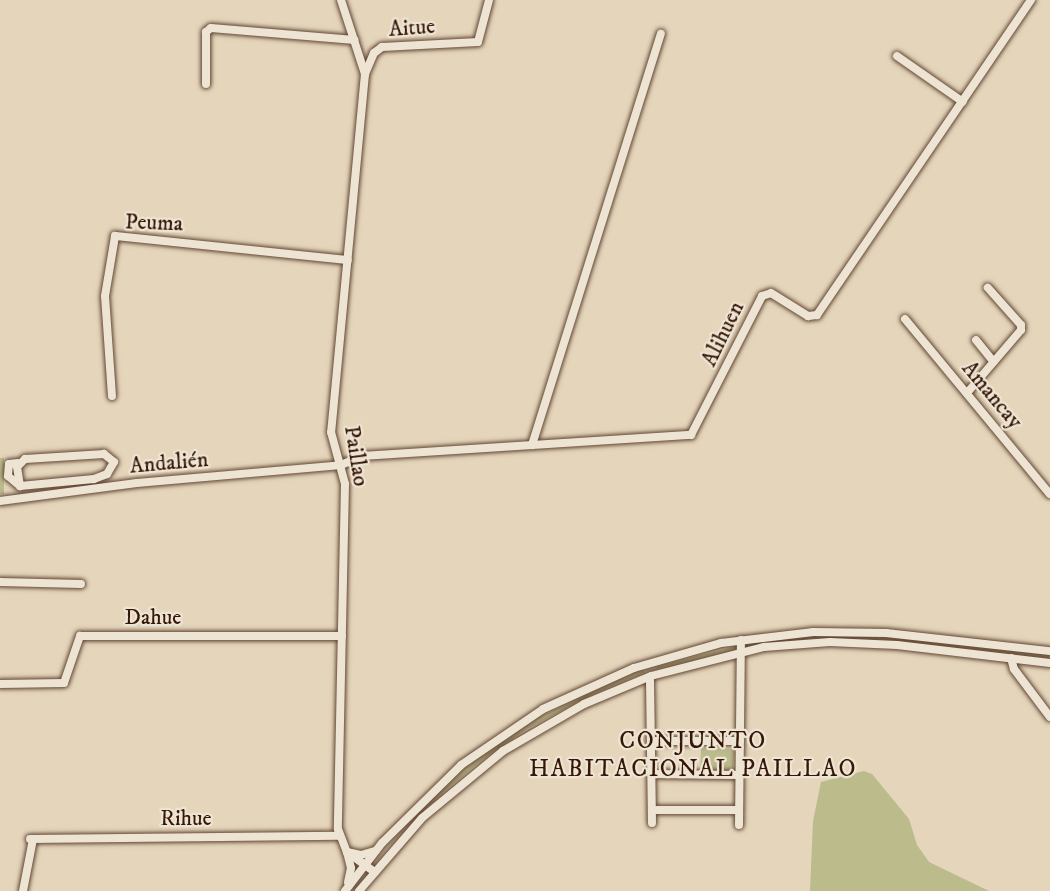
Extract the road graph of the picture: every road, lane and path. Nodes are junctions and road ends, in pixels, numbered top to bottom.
1 (341, 0) edge
2 (489, 0) edge
3 (1028, 1) edge
4 (661, 34) dead end
5 (354, 40) junction
6 (897, 56) dead end
7 (365, 74) junction
8 (206, 84) dead end
9 (963, 102) junction
10 (348, 260) junction
11 (988, 288) dead end
12 (905, 320) dead end
13 (976, 340) dead end
14 (994, 362) junction
15 (968, 393) junction
16 (112, 396) dead end
17 (532, 445) junction
18 (341, 465) junction
19 (110, 471) junction
20 (112, 486) junction
21 (1050, 494) edge
22 (0, 501) edge
23 (0, 582) edge
24 (81, 584) dead end
25 (342, 636) junction
26 (741, 640) junction
27 (1050, 651) edge
28 (741, 653) junction
29 (1011, 658) junction
30 (1050, 663) edge
31 (647, 664) junction
32 (650, 678) junction
33 (0, 684) edge
34 (1050, 717) edge
35 (651, 741) junction
36 (740, 741) junction
37 (651, 774) junction
38 (739, 775) junction
39 (652, 810) junction
40 (739, 810) junction
41 (652, 824) dead end
42 (739, 825) dead end
43 (339, 836) junction
44 (375, 851) junction
45 (347, 852) junction
46 (364, 865) junction
47 (373, 871) junction
48 (346, 890) edge
49 (23, 891) edge
50 (359, 891) edge

1 - 5 street, Paillao
2 - 7 street, Aitue
3 - 9 street, Alihuen
4 - 17 street
5 - 7 street, Paillao
5 - 8 street
6 - 9 street
7 - 10 street, Paillao
9 - 17 street, Alihuen
10 - 16 street, Peuma
10 - 18 street, Paillao
11 - 14 street
12 - 15 street, Amancay
13 - 14 street
14 - 15 street
15 - 21 street, Amancay
17 - 18 street, Alihuen
18 - 20 street, Andalién
18 - 25 street, Paillao
19 - 19 street
19 - 20 street
20 - 22 street, Andalién
23 - 24 street
25 - 33 street, Dahue
25 - 43 street, Paillao
26 - 27 street
26 - 28 street
26 - 31 street
28 - 29 street
28 - 32 street
28 - 36 street
29 - 30 street
29 - 34 street
31 - 32 street
31 - 44 street
32 - 35 street
32 - 47 street
35 - 36 street
35 - 37 street
36 - 38 street
37 - 38 street
37 - 39 street
38 - 40 street
39 - 40 street
39 - 41 street
40 - 42 street
43 - 45 street, Paillao
43 - 49 street, Rihue
44 - 45 street
44 - 46 street
45 - 46 street, Paillao
45 - 48 street
46 - 47 street, Paillao
46 - 48 street
47 - 50 street

